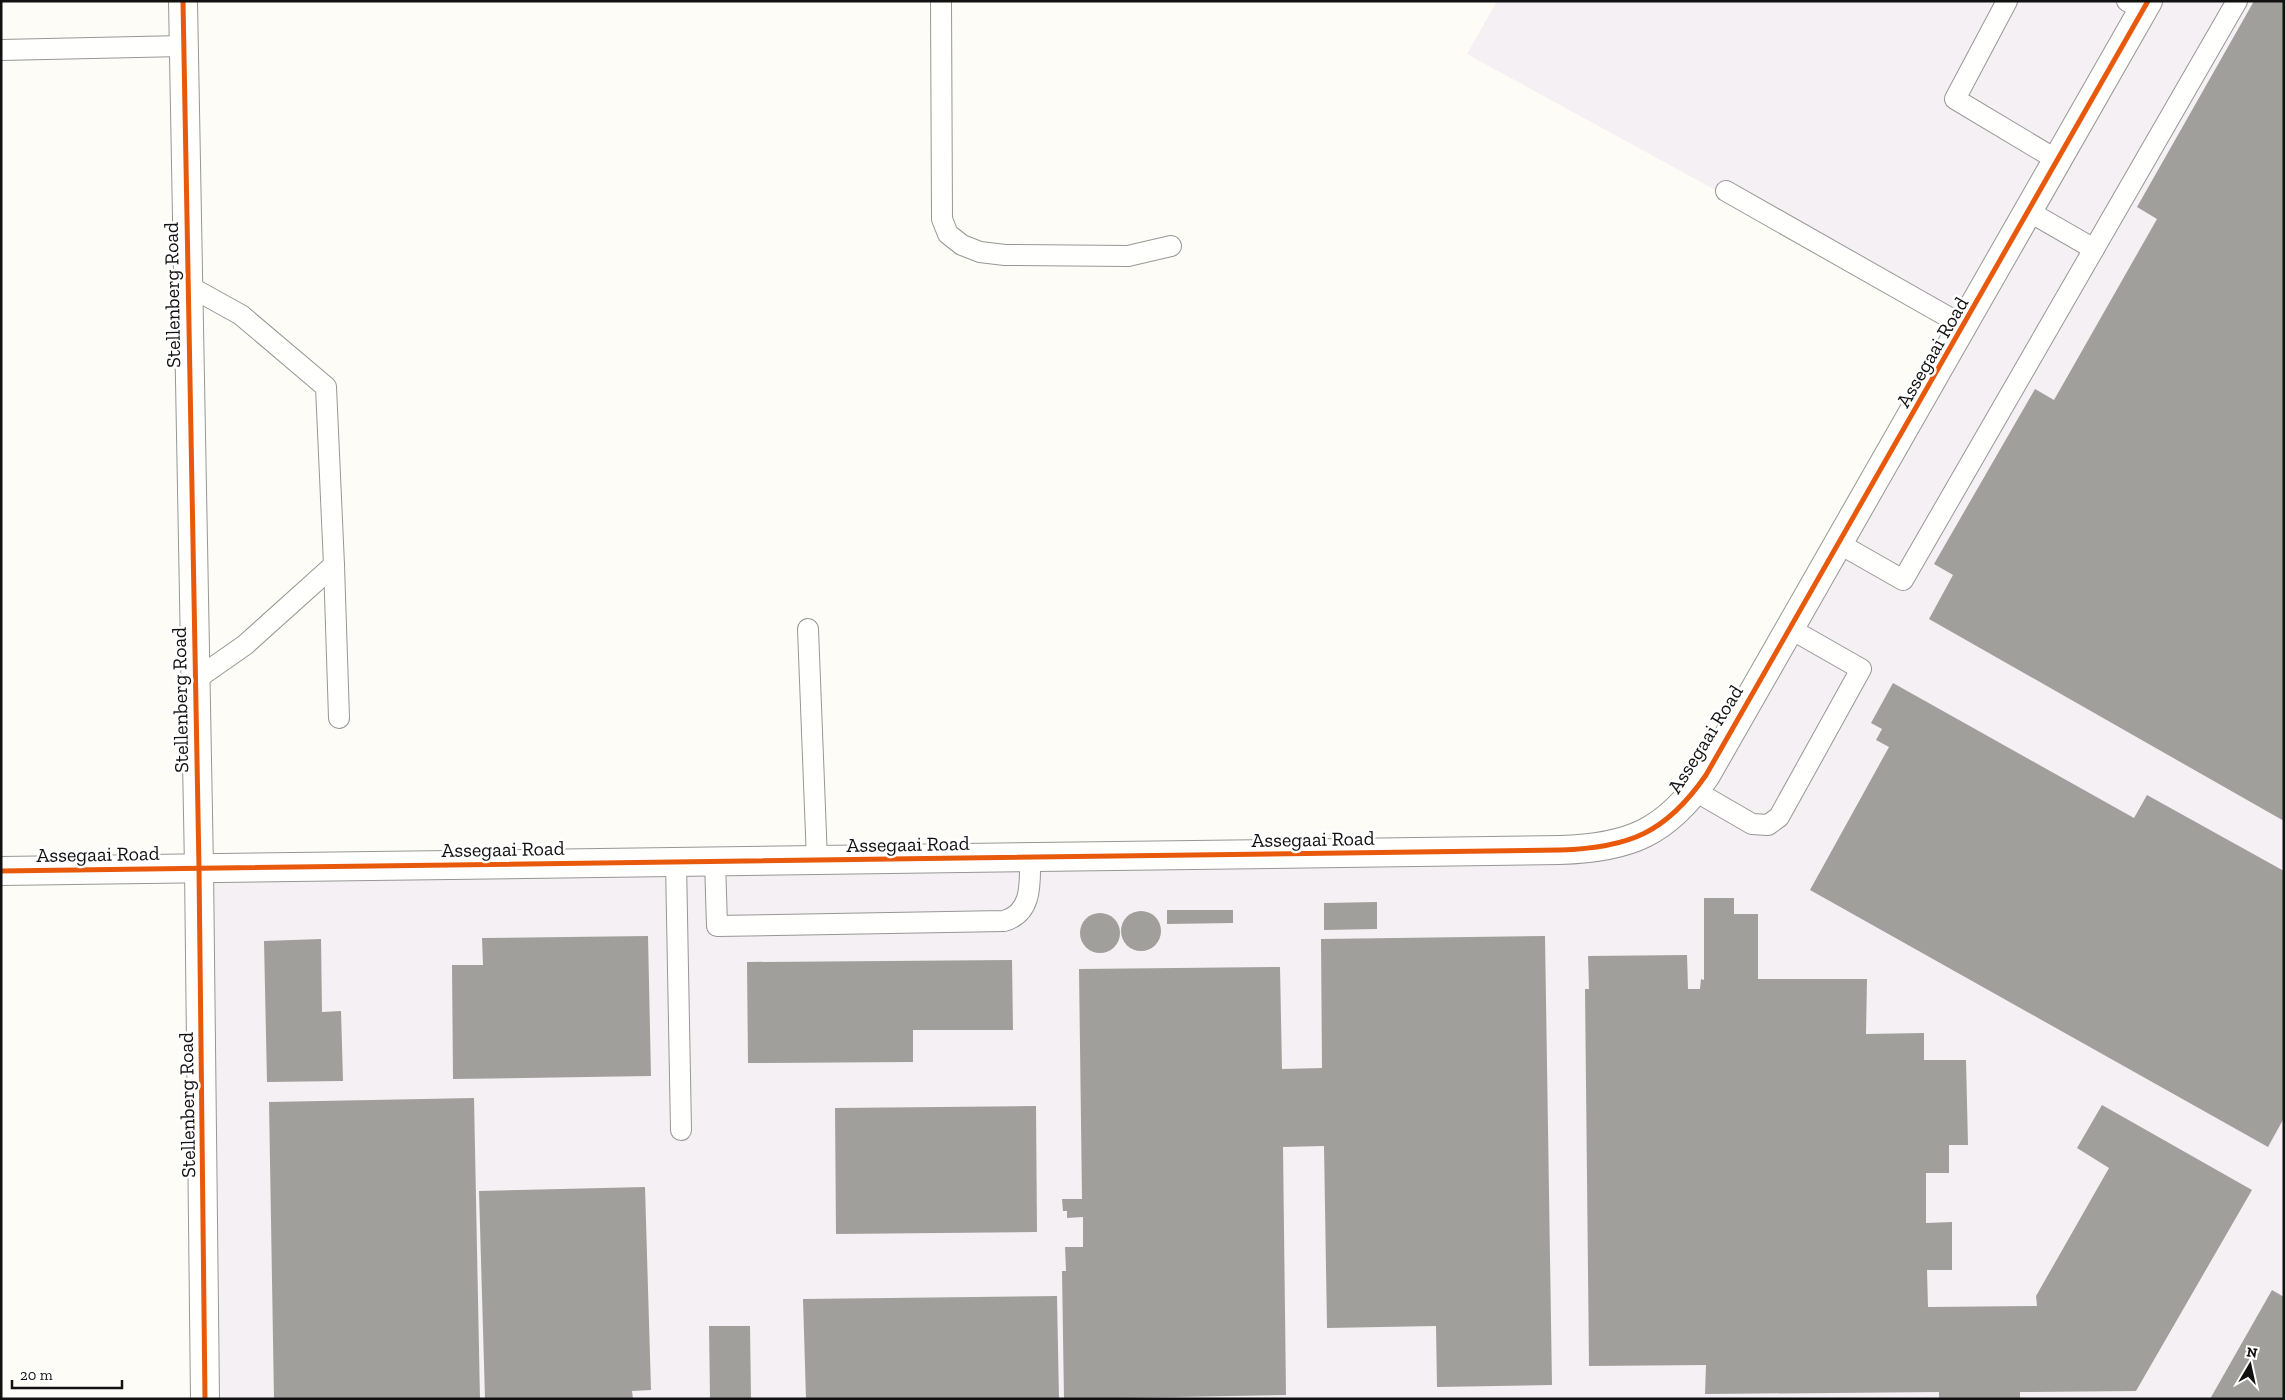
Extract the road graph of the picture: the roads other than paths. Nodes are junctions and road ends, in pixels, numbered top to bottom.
1 (183, 1) edge
2 (941, 1) edge
3 (2007, 1) edge
4 (2237, 1) edge
5 (2140, 4) edge
6 (183, 46) junction
7 (1, 50) edge
8 (2057, 160) junction
9 (1726, 191) dead end
10 (2028, 211) junction
11 (1171, 246) dead end
12 (2094, 249) junction
13 (187, 285) junction
14 (1964, 326) junction
15 (1838, 543) junction
16 (334, 565) junction
17 (1789, 628) junction
18 (808, 629) dead end
19 (195, 680) junction
20 (339, 718) dead end
21 (1695, 791) junction
22 (1030, 857) junction
23 (817, 860) junction
24 (715, 861) junction
25 (676, 862) junction
26 (199, 868) junction
27 (1, 871) edge
28 (681, 1130) dead end
29 (206, 1399) edge

1 - 6 street, Stellenberg Road
2 - 11 lane
3 - 8 lane
4 - 12 lane
5 - 8 street, Assegaai Road
6 - 7 lane
6 - 13 street, Stellenberg Road
8 - 10 street, Assegaai Road
9 - 14 lane
10 - 12 lane
10 - 14 street, Assegaai Road
12 - 15 lane
13 - 16 lane
13 - 19 street, Stellenberg Road
14 - 15 street, Assegaai Road
15 - 17 street, Assegaai Road
16 - 19 lane
16 - 20 lane
17 - 21 street, Assegaai Road
17 - 21 lane
18 - 23 lane
19 - 26 street, Stellenberg Road
21 - 22 street, Assegaai Road
22 - 23 street, Assegaai Road
22 - 24 lane
23 - 24 street, Assegaai Road
24 - 25 street, Assegaai Road
25 - 26 street, Assegaai Road
25 - 28 lane
26 - 27 street, Assegaai Road
26 - 29 street, Stellenberg Road

